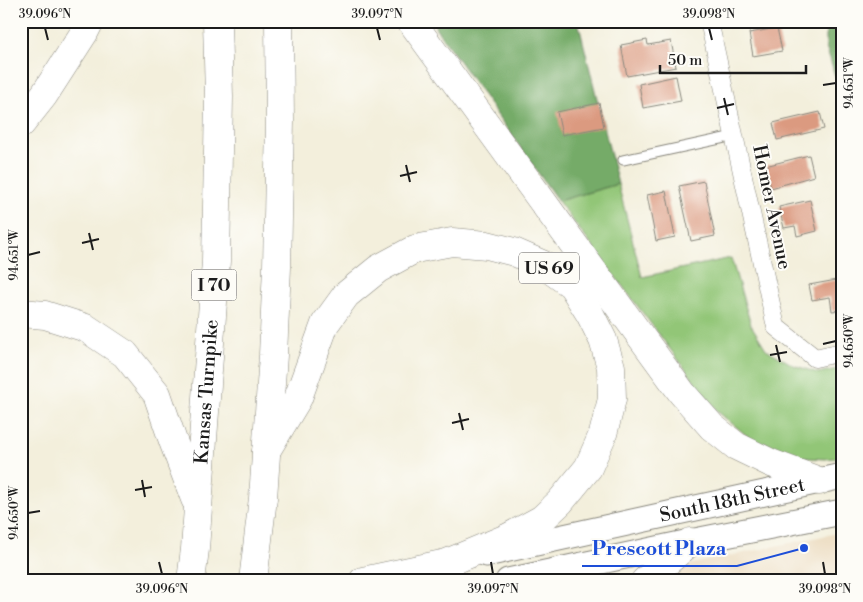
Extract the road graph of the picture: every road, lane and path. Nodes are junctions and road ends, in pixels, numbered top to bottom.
1 (90, 21) edge
2 (217, 21) edge
3 (279, 21) edge
4 (411, 21) edge
5 (709, 21) edge
6 (21, 124) edge
7 (734, 136) junction
8 (623, 160) dead end
9 (21, 314) edge
10 (842, 352) edge
11 (266, 451) junction
12 (830, 478) edge
13 (198, 508) junction
14 (842, 512) edge
15 (690, 542) junction
16 (447, 563) junction
17 (191, 581) edge
18 (253, 581) edge
19 (363, 581) edge
20 (508, 581) edge
21 (645, 581) edge

1 - 6 highway
2 - 13 highway, Kansas Turnpike / I 70
3 - 11 highway
4 - 12 highway
5 - 7 street, Homer Avenue
7 - 8 lane
7 - 10 street, Homer Avenue
9 - 13 highway
11 - 16 highway, US 69
11 - 18 highway
12 - 16 main road, South 18th Street
13 - 17 highway, Kansas Turnpike / I 70
14 - 15 main road, South 18th Street
15 - 20 main road, South 18th Street
15 - 21 highway
16 - 19 highway, US 69

